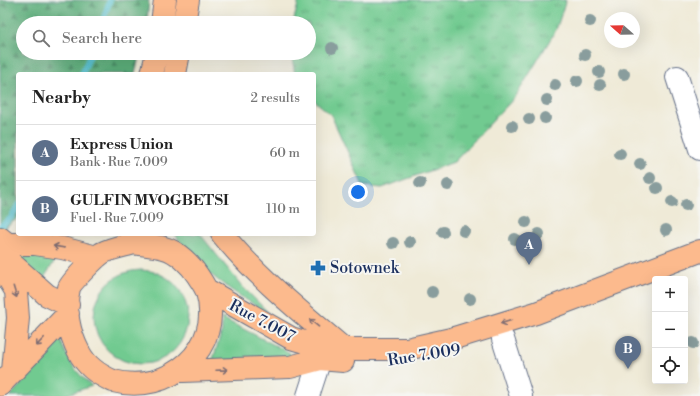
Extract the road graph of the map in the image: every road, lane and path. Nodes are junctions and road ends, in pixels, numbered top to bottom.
1 (166, 0) edge
2 (188, 0) edge
3 (163, 16) edge
4 (185, 16) edge
5 (155, 60) edge
6 (178, 60) edge
7 (152, 72) edge
8 (175, 72) edge
9 (677, 77) dead end
10 (700, 149) edge
11 (27, 236) edge
12 (224, 236) edge
13 (164, 241) edge
14 (3, 244) edge
15 (103, 248) edge
16 (700, 250) edge
17 (700, 265) edge
18 (670, 276) edge
19 (652, 283) edge
20 (207, 290) junction
21 (68, 310) junction
22 (503, 339) junction
23 (344, 348) junction
24 (320, 359) junction
25 (184, 372) junction
26 (6, 378) edge
27 (145, 386) junction
28 (118, 396) edge
29 (308, 396) edge
30 (521, 396) edge

1 - 3 main road
2 - 4 main road
5 - 7 main road
6 - 8 main road
9 - 10 street
11 - 14 main road
23 -> 12 main road
13 - 15 main road
13 - 20 main road
15 -> 14 main road
14 - 21 main road
14 -> 26 main road
15 - 21 main road
16 -> 23 main road, Rue 7.009
17 - 18 main road
19 - 22 main road, Rue 7.009
20 - 23 main road, Rue 7.007
20 - 25 main road
21 -> 26 main road
21 - 27 main road
22 - 24 main road, Rue 7.009
22 - 30 street
25 -> 24 main road, Rue 7.009
24 - 29 street
25 - 27 main road
27 - 28 main road

